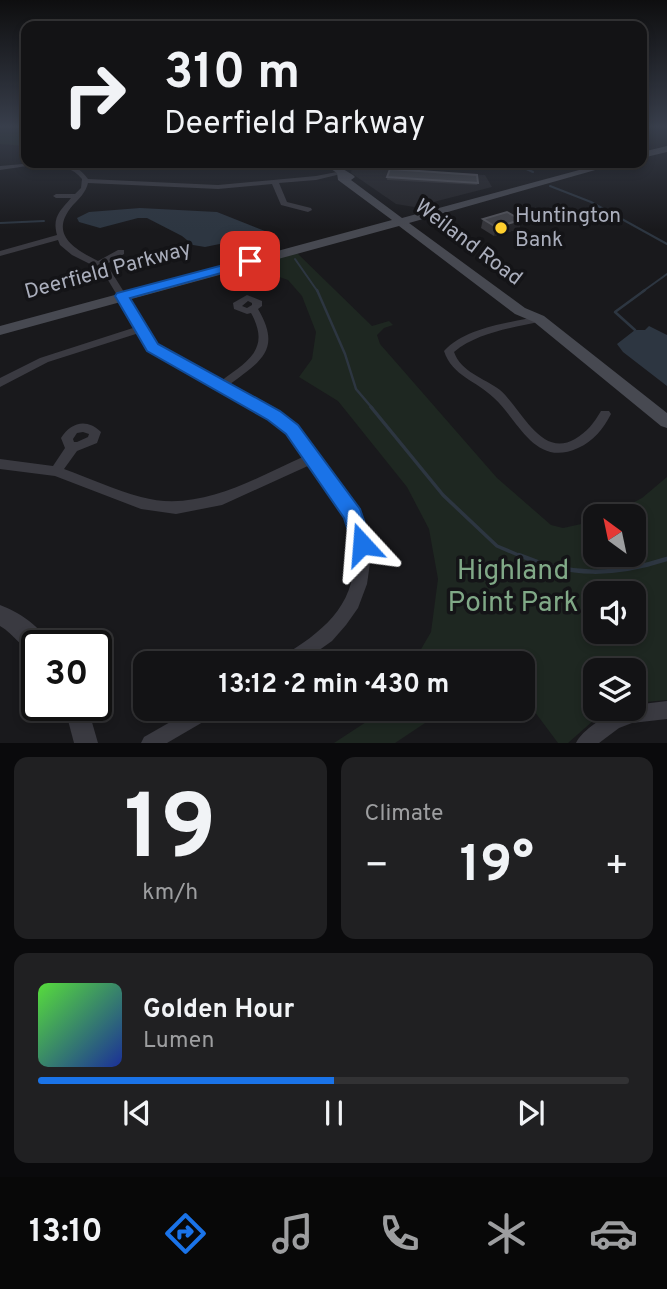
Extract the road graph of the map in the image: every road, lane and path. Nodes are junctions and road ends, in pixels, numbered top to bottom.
1 (21, 165) edge
2 (0, 168) edge
3 (74, 168) edge
4 (334, 168) edge
5 (575, 168) edge
6 (596, 168) edge
7 (135, 173) dead end
8 (342, 173) junction
9 (219, 178) dead end
10 (85, 181) junction
11 (127, 182) junction
12 (275, 183) junction
13 (218, 187) junction
14 (56, 196) dead end
15 (76, 196) junction
16 (308, 210) dead end
17 (435, 211) junction
18 (401, 217) junction
19 (428, 233) junction
20 (60, 237) junction
21 (121, 253) dead end
22 (0, 254) edge
23 (100, 264) junction
24 (120, 293) junction
25 (253, 309) dead end
26 (539, 319) junction
27 (0, 323) edge
28 (141, 329) junction
29 (0, 331) edge
30 (0, 383) edge
31 (221, 386) junction
32 (605, 414) dead end
33 (667, 422) edge
34 (73, 447) dead end
35 (313, 458) junction
36 (0, 464) edge
37 (56, 471) junction
38 (0, 615) edge
39 (22, 630) edge
40 (308, 651) edge
41 (667, 710) edge
42 (80, 721) edge
43 (188, 721) edge
44 (86, 743) edge
45 (150, 743) edge
46 (585, 743) edge

1 - 2 street
3 - 10 street
4 - 8 main road, Weiland Road
5 - 18 main road, Deerfield Parkway
6 - 17 main road, Deerfield Parkway
7 - 11 street
8 - 12 street
8 - 18 main road, Weiland Road
9 - 13 street
10 - 11 street
10 - 15 street
11 - 13 street
12 - 13 street
12 - 16 street
14 - 15 street
15 - 20 street
17 - 18 main road, Deerfield Parkway
17 - 19 main road
18 - 19 main road, Weiland Road
18 - 24 main road, Deerfield Parkway
18 - 26 main road, Weiland Road
19 - 26 main road, Weiland Road
20 - 22 street
20 - 23 street
21 - 23 street
23 - 24 street
24 - 27 main road, Deerfield Parkway
24 - 28 street
24 - 29 main road, Deerfield Parkway
25 - 31 street
26 - 32 street
26 - 33 main road, Weiland Road
28 - 30 street
28 - 31 street
31 - 35 street
34 - 37 street
35 - 37 street
35 - 40 street
36 - 37 street
38 - 39 street
41 - 46 street
42 - 44 street
43 - 45 street

